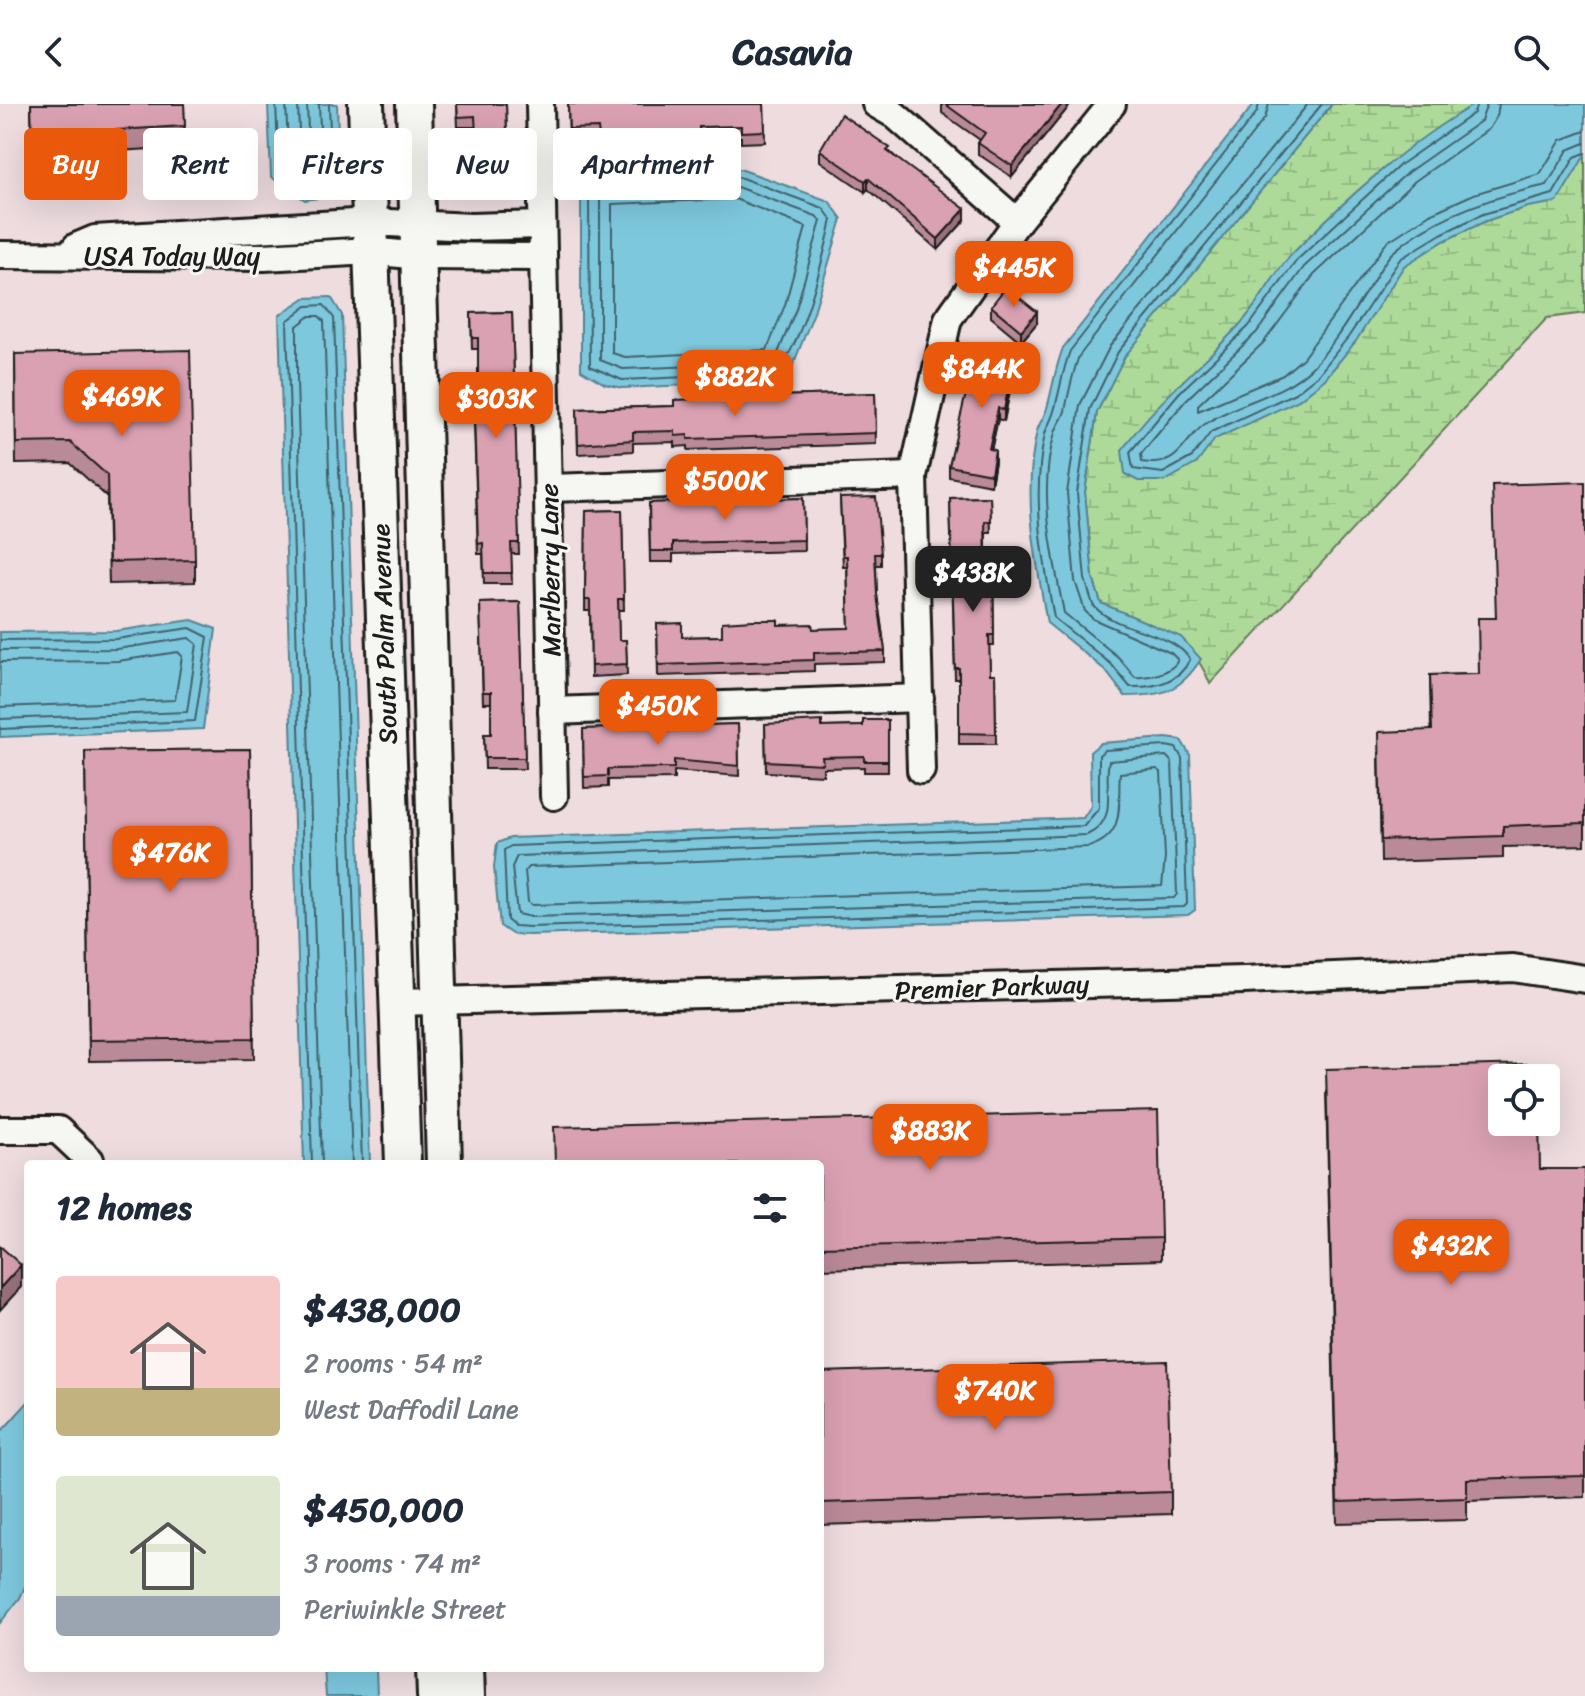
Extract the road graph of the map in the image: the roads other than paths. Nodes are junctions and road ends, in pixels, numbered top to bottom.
1 (366, 104) edge
2 (414, 104) edge
3 (540, 104) edge
4 (1112, 104) edge
5 (891, 108) edge
6 (1017, 222) junction
7 (541, 225) junction
8 (369, 236) junction
9 (419, 240) junction
10 (0, 255) edge
11 (541, 257) junction
12 (913, 476) junction
13 (550, 488) junction
14 (920, 698) junction
15 (552, 711) junction
16 (921, 770) dead end
17 (554, 796) dead end
18 (1585, 979) edge
19 (397, 1002) junction
20 (440, 1002) junction
21 (0, 1130) edge
22 (90, 1160) dead end
23 (403, 1160) edge
24 (444, 1160) edge
25 (434, 1672) edge
26 (466, 1672) edge
27 (435, 1696) edge
28 (467, 1696) edge

1 - 8 main road, South Palm Avenue
2 - 9 main road, South Palm Avenue
3 - 7 street, Marlberry Lane
4 - 6 street
5 - 6 street
6 - 12 street
7 - 9 street, USA Today Way
7 - 11 street, Marlberry Lane
8 - 9 street, USA Today Way
8 - 10 street, USA Today Way
8 - 19 main road, South Palm Avenue
9 - 11 street, USA Today Way
9 - 20 main road, South Palm Avenue
11 - 13 street, Marlberry Lane
12 - 13 street
12 - 14 street
13 - 15 street, Marlberry Lane
14 - 15 street
14 - 16 street
15 - 17 street, Marlberry Lane
18 - 20 street, Premier Parkway
19 - 20 street, Premier Parkway
19 - 23 main road, South Palm Avenue
20 - 24 main road, South Palm Avenue
21 - 22 street
25 - 27 main road
26 - 28 main road

